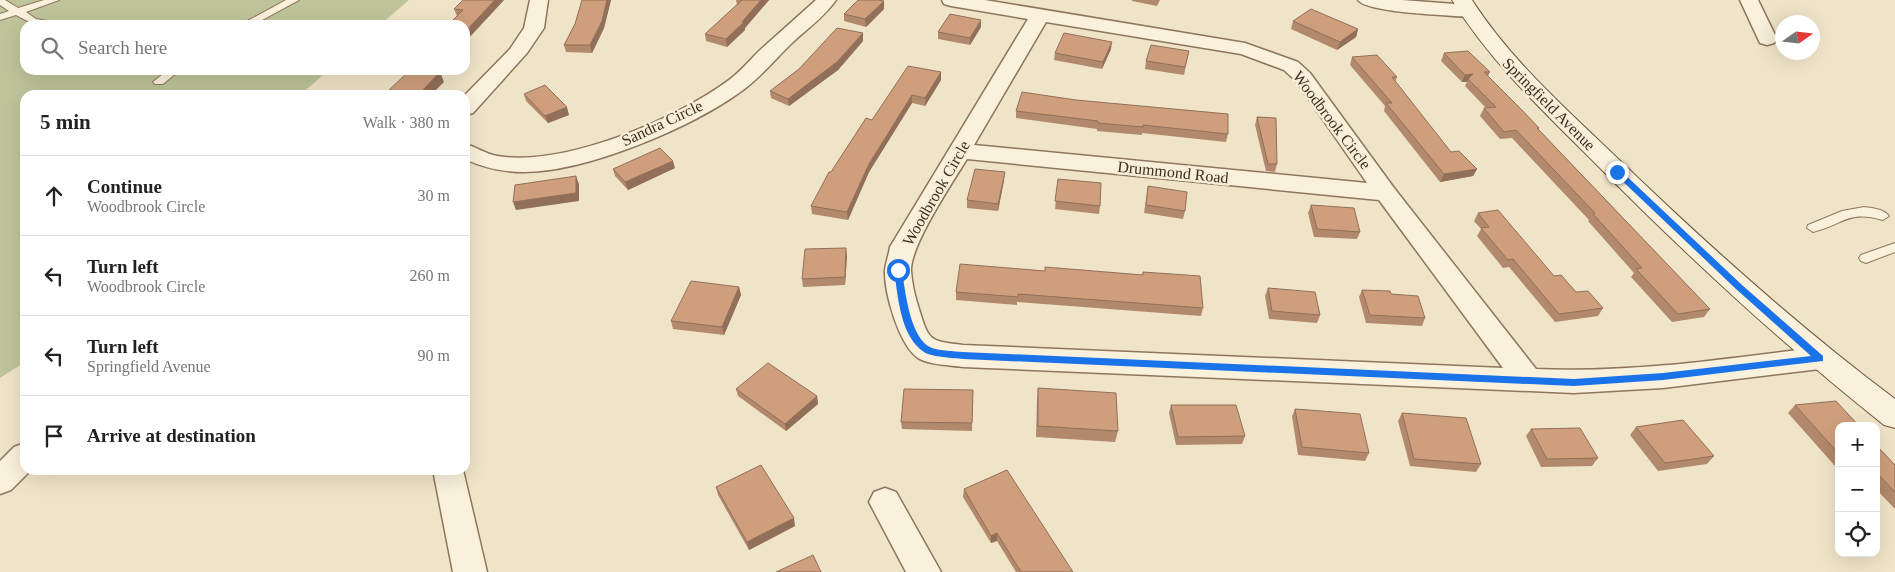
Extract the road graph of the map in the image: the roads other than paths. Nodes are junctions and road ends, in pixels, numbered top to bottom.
1 (54, 0) edge
2 (294, 0) edge
3 (539, 0) edge
4 (826, 0) edge
5 (951, 0) edge
6 (1367, 0) edge
7 (1749, 0) edge
8 (0, 1) edge
9 (1465, 5) edge
10 (16, 12) junction
11 (1040, 15) junction
12 (0, 17) edge
13 (31, 20) edge
14 (255, 20) edge
15 (1766, 39) dead end
16 (168, 75) edge
17 (159, 82) dead end
18 (470, 103) edge
19 (960, 151) junction
20 (470, 154) edge
21 (1386, 193) junction
22 (1883, 216) dead end
23 (1812, 228) dead end
24 (1895, 247) edge
25 (1866, 258) dead end
26 (1820, 358) junction
27 (1528, 380) junction
28 (1895, 416) edge
29 (20, 461) edge
30 (449, 475) edge
31 (0, 481) edge
32 (885, 502) dead end
33 (470, 572) edge
34 (924, 572) edge

1 - 10 lane
2 - 14 lane
3 - 18 street
4 - 20 street, Sandra Circle
5 - 11 street, Woodbrook Circle
6 - 9 street
7 - 15 street
8 - 10 lane
9 - 26 main road, Springfield Avenue
10 - 12 lane
10 - 13 lane
11 - 19 street, Woodbrook Circle
11 - 21 street, Woodbrook Circle
16 - 17 lane
19 - 21 street, Drummond Road
19 - 27 street, Woodbrook Circle
21 - 27 street, Woodbrook Circle
22 - 23 lane
24 - 25 lane
26 - 27 street, Woodbrook Circle
26 - 28 main road, Springfield Avenue
29 - 31 street
30 - 33 street
32 - 34 street

